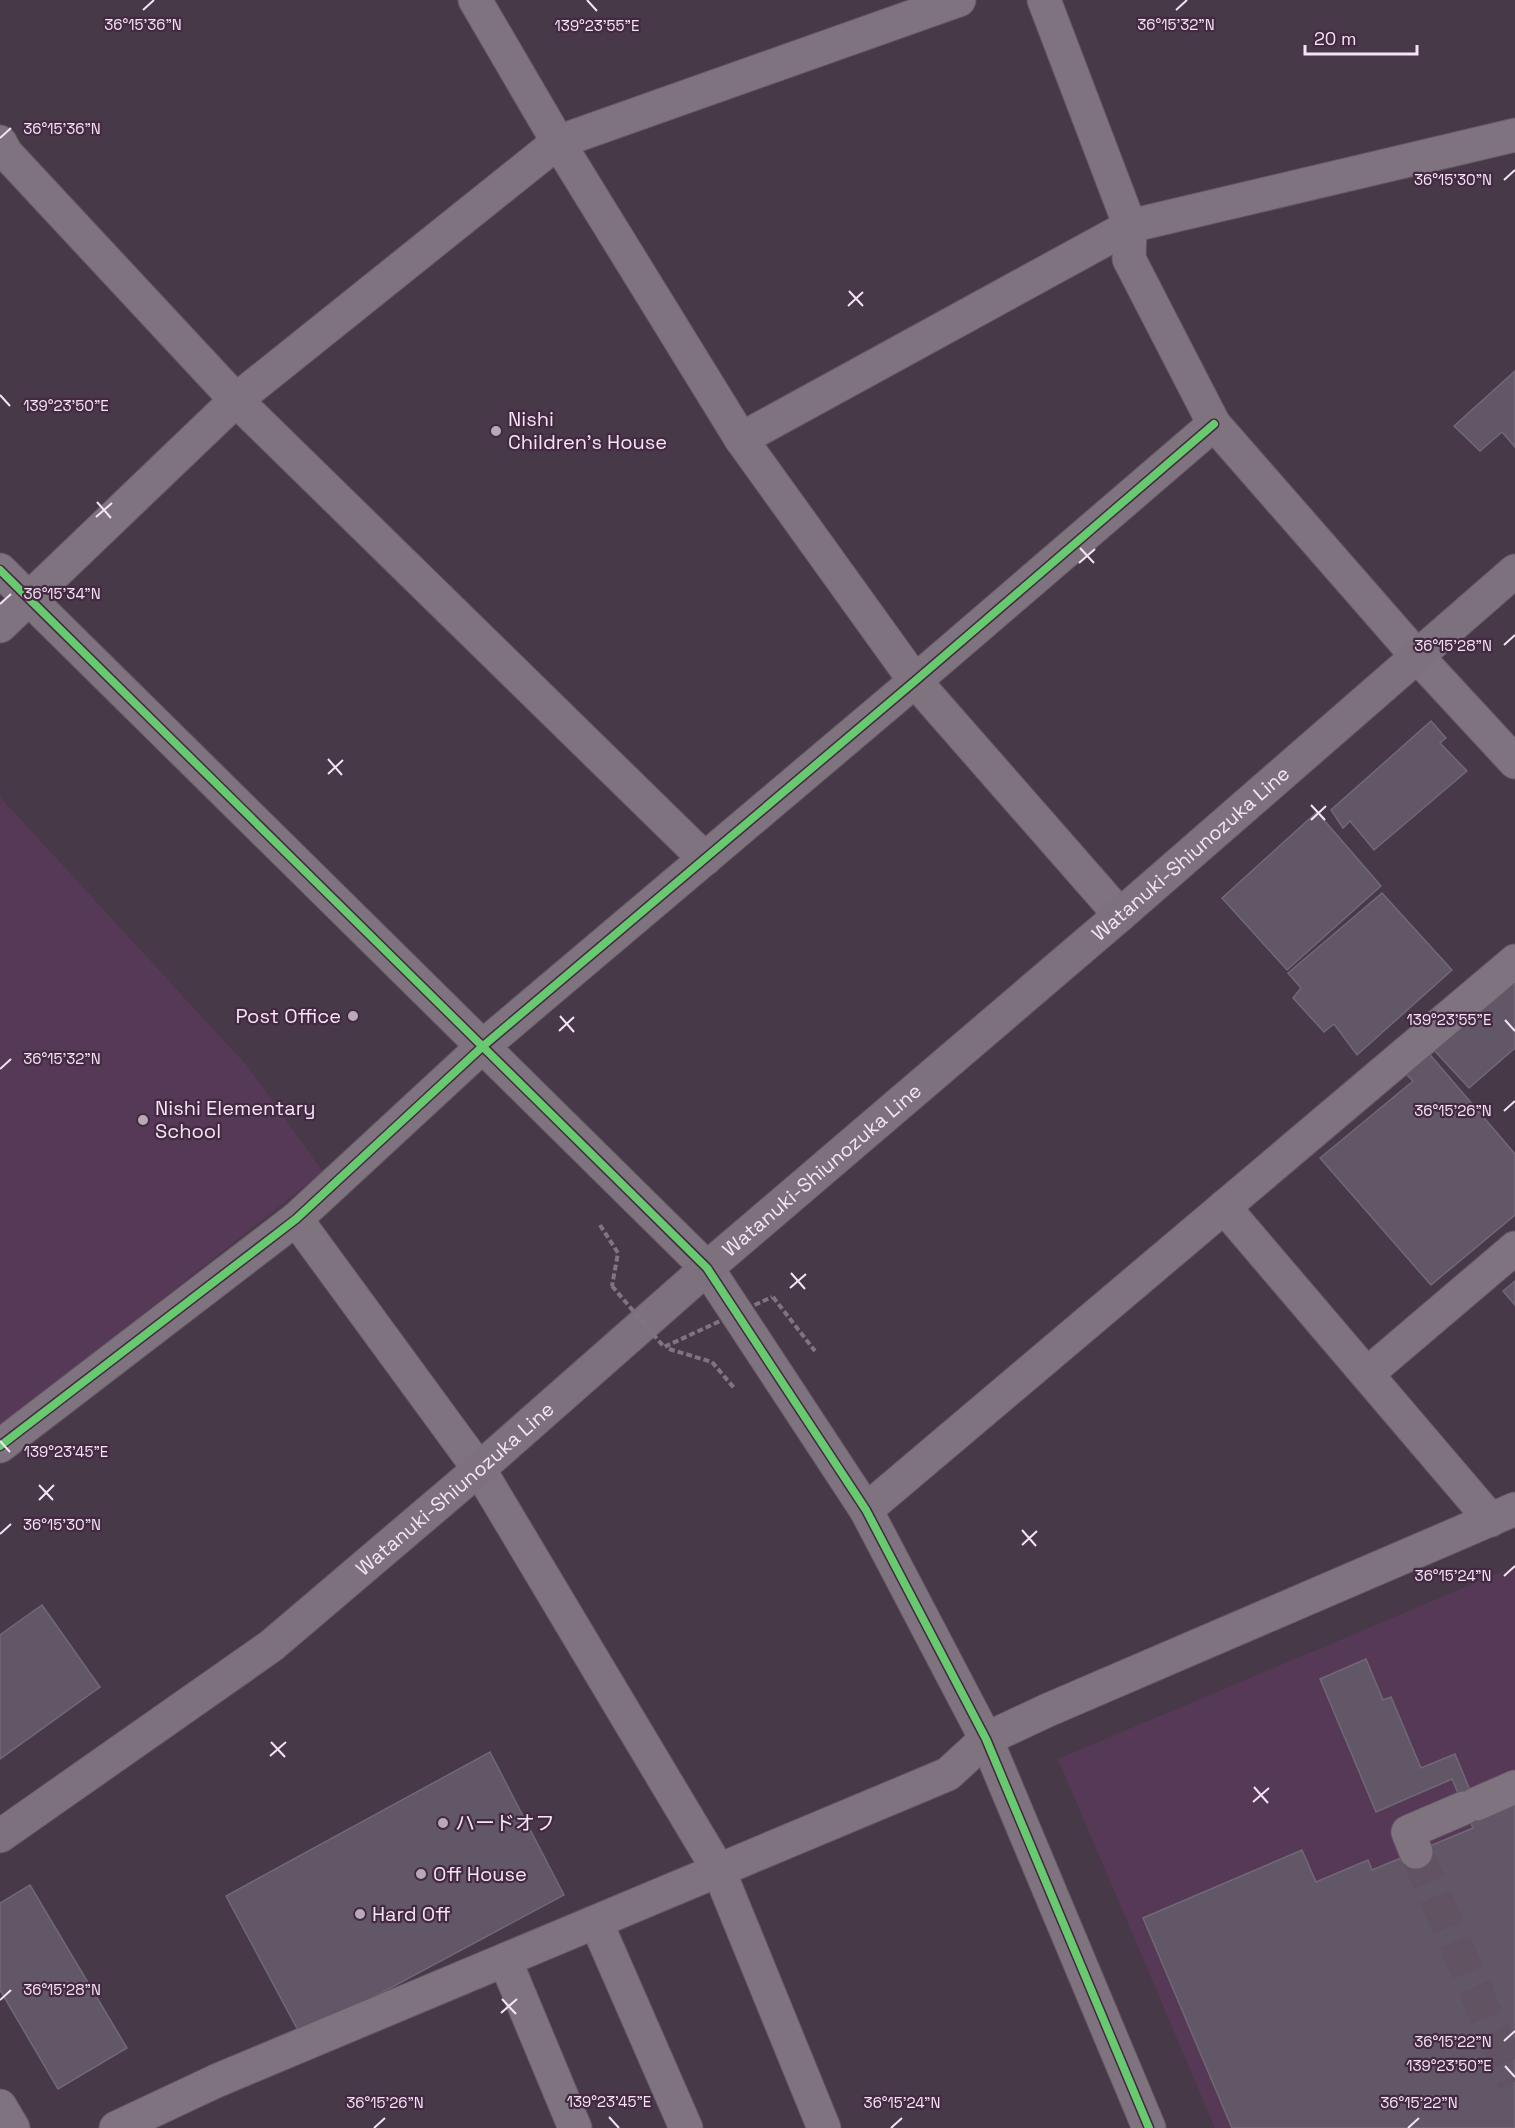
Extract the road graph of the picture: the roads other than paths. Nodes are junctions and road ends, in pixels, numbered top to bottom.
1 (475, 0) edge
2 (958, 0) edge
3 (1044, 0) edge
4 (1515, 135) edge
5 (0, 142) edge
6 (558, 142) junction
7 (1130, 226) junction
8 (236, 400) junction
9 (1214, 424) junction
10 (741, 439) junction
11 (0, 570) edge
12 (1515, 571) edge
13 (28, 597) junction
14 (0, 626) edge
15 (1416, 656) junction
16 (915, 681) junction
17 (1515, 762) edge
18 (705, 859) junction
19 (1120, 915) junction
20 (1515, 961) edge
21 (482, 1047) junction
22 (1224, 1207) junction
23 (297, 1219) junction
24 (1515, 1248) edge
25 (707, 1269) junction
26 (1367, 1374) junction
27 (0, 1446) edge
28 (479, 1469) junction
29 (866, 1510) junction
30 (1503, 1514) edge
31 (986, 1739) junction
32 (1515, 1787) edge
33 (0, 1836) edge
34 (1416, 1852) tunnel mouth
35 (718, 1871) junction
36 (596, 1922) junction
37 (505, 1960) junction
38 (0, 2106) edge
39 (13, 2128) edge
40 (116, 2128) edge
41 (575, 2128) edge
42 (686, 2128) edge
43 (824, 2128) edge
44 (1149, 2128) edge

1 - 6 street
2 - 6 street
3 - 7 street
4 - 7 street
5 - 8 street
6 - 8 street
6 - 10 street
7 - 9 street
7 - 10 street
8 - 13 street
8 - 18 street
9 - 15 street
9 - 16 street
10 - 16 street
11 - 13 street
12 - 15 main road, Watanuki-Shiunozuka Line
13 - 14 street
13 - 21 street
15 - 17 street
15 - 19 main road, Watanuki-Shiunozuka Line
16 - 18 street
16 - 19 street
18 - 21 street
19 - 25 main road, Watanuki-Shiunozuka Line
20 - 22 street
21 - 23 street
21 - 25 street
22 - 26 street
22 - 29 street
23 - 27 street
23 - 28 street
24 - 26 street
25 - 28 main road, Watanuki-Shiunozuka Line
25 - 29 street
26 - 30 street
28 - 33 main road, Watanuki-Shiunozuka Line
28 - 35 street
29 - 31 street
30 - 31 street
31 - 35 street
31 - 44 street
32 - 34 street
35 - 36 street
35 - 43 street
36 - 37 street
36 - 42 street
37 - 40 street
37 - 41 street
38 - 39 street

